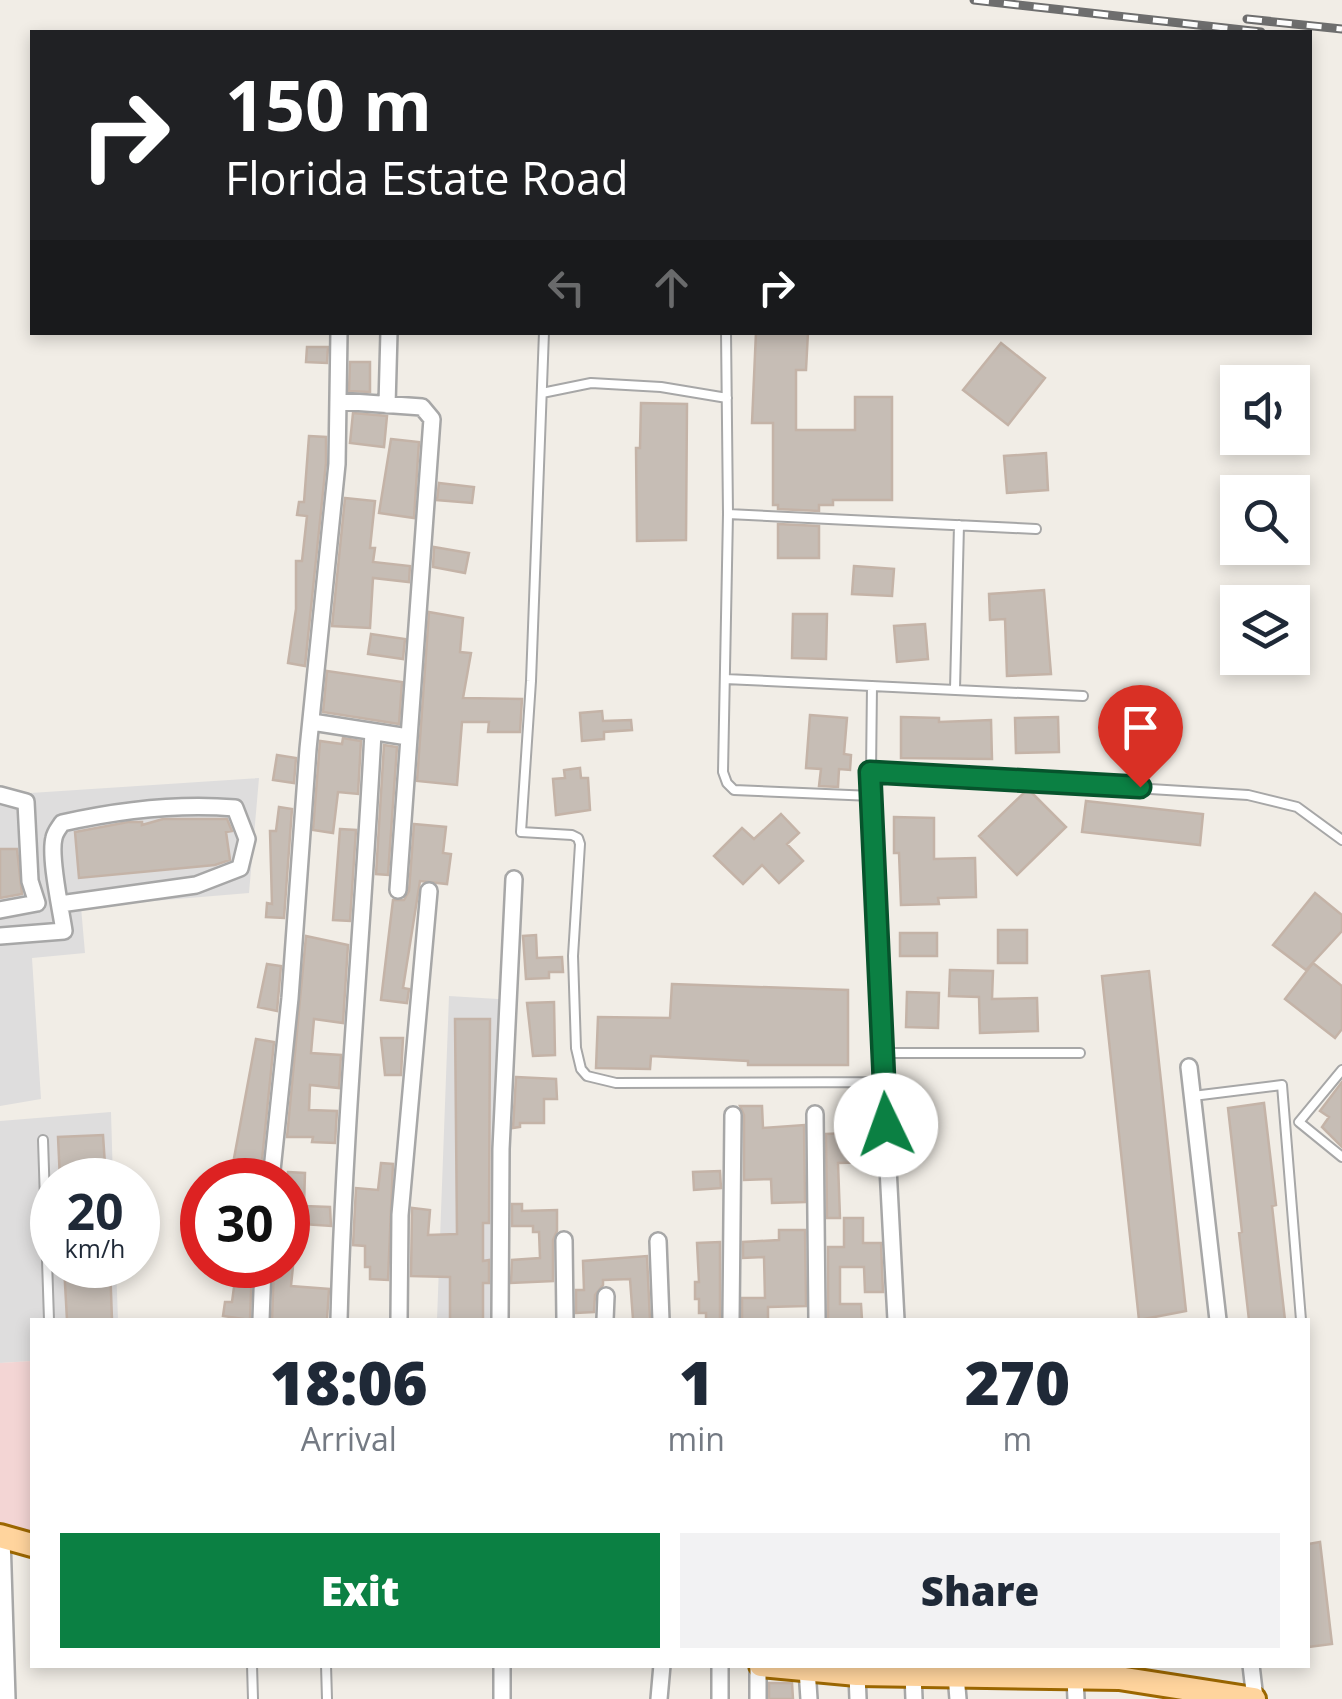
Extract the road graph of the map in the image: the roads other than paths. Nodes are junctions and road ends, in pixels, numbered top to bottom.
1 (339, 335) edge
2 (389, 335) edge
3 (544, 335) edge
4 (726, 335) edge
5 (542, 392) junction
6 (727, 398) junction
7 (338, 402) junction
8 (387, 405) junction
9 (728, 514) junction
10 (958, 526) junction
11 (1036, 529) dead end
12 (724, 679) junction
13 (872, 686) junction
14 (955, 690) junction
15 (1083, 696) dead end
16 (312, 722) junction
17 (373, 732) junction
18 (408, 737) junction
19 (870, 772) junction
20 (0, 795) edge
21 (872, 796) junction
22 (1342, 840) edge
23 (514, 879) dead end
24 (398, 890) dead end
25 (429, 891) dead end
26 (60, 904) junction
27 (0, 910) edge
28 (0, 936) edge
29 (883, 1053) junction
30 (1080, 1053) dead end
31 (1189, 1067) dead end
32 (1342, 1070) edge
33 (884, 1087) junction
34 (1192, 1096) junction
35 (815, 1114) dead end
36 (733, 1116) dead end
37 (43, 1140) dead end
38 (1342, 1156) edge
39 (273, 1158) edge
40 (564, 1240) dead end
41 (658, 1240) dead end
42 (262, 1288) edge
43 (606, 1296) dead end
44 (50, 1318) edge
45 (261, 1318) edge
46 (339, 1318) edge
47 (399, 1318) edge
48 (500, 1318) edge
49 (565, 1318) edge
50 (605, 1318) edge
51 (661, 1318) edge
52 (731, 1318) edge
53 (817, 1318) edge
54 (896, 1318) edge
55 (1218, 1318) edge
56 (1301, 1318) edge
57 (1, 1537) edge
58 (30, 1545) edge
59 (252, 1668) edge
60 (326, 1668) edge
61 (502, 1668) edge
62 (662, 1668) edge
63 (720, 1668) edge
64 (759, 1668) edge
65 (819, 1668) edge
66 (1251, 1668) edge
67 (906, 1671) edge
68 (1119, 1671) edge
69 (857, 1674) junction
70 (969, 1679) edge
71 (1071, 1680) edge
72 (7, 1699) edge
73 (253, 1699) edge
74 (326, 1699) edge
75 (502, 1699) edge
76 (659, 1699) edge
77 (720, 1699) edge
78 (758, 1699) edge
79 (809, 1699) edge
80 (858, 1699) edge
81 (914, 1699) edge
82 (1255, 1699) edge

1 - 7 street
2 - 8 street
3 - 5 lane
4 - 6 lane
5 - 6 lane
5 - 33 lane
6 - 9 lane
7 - 8 street
7 - 16 street
8 - 18 street
9 - 10 lane
9 - 12 lane
10 - 11 lane
10 - 14 lane
12 - 13 lane
12 - 21 lane
13 - 14 lane
13 - 19 lane
14 - 15 lane
16 - 17 street
16 - 39 street
17 - 18 street
17 - 46 street
18 - 24 street
19 - 21 lane
19 - 22 lane
20 - 27 street
21 - 29 lane
23 - 48 street
25 - 47 street
26 - 26 street
26 - 28 street
29 - 30 lane
29 - 33 lane
31 - 34 street
32 - 38 lane
33 - 54 street
34 - 55 street
34 - 56 lane
35 - 53 street
36 - 52 street
37 - 44 lane
40 - 49 street
41 - 51 street
42 - 45 street
43 - 50 street
57 - 58 main road
57 - 72 street
59 - 73 lane
60 - 74 lane
61 - 75 street
62 - 76 street
63 - 77 street
64 - 78 street
65 - 69 main road
65 - 79 street
66 - 82 street
67 - 69 main road
67 - 70 main road
67 - 81 street
68 - 71 main road
68 - 82 main road
69 - 80 street
70 - 71 main road

